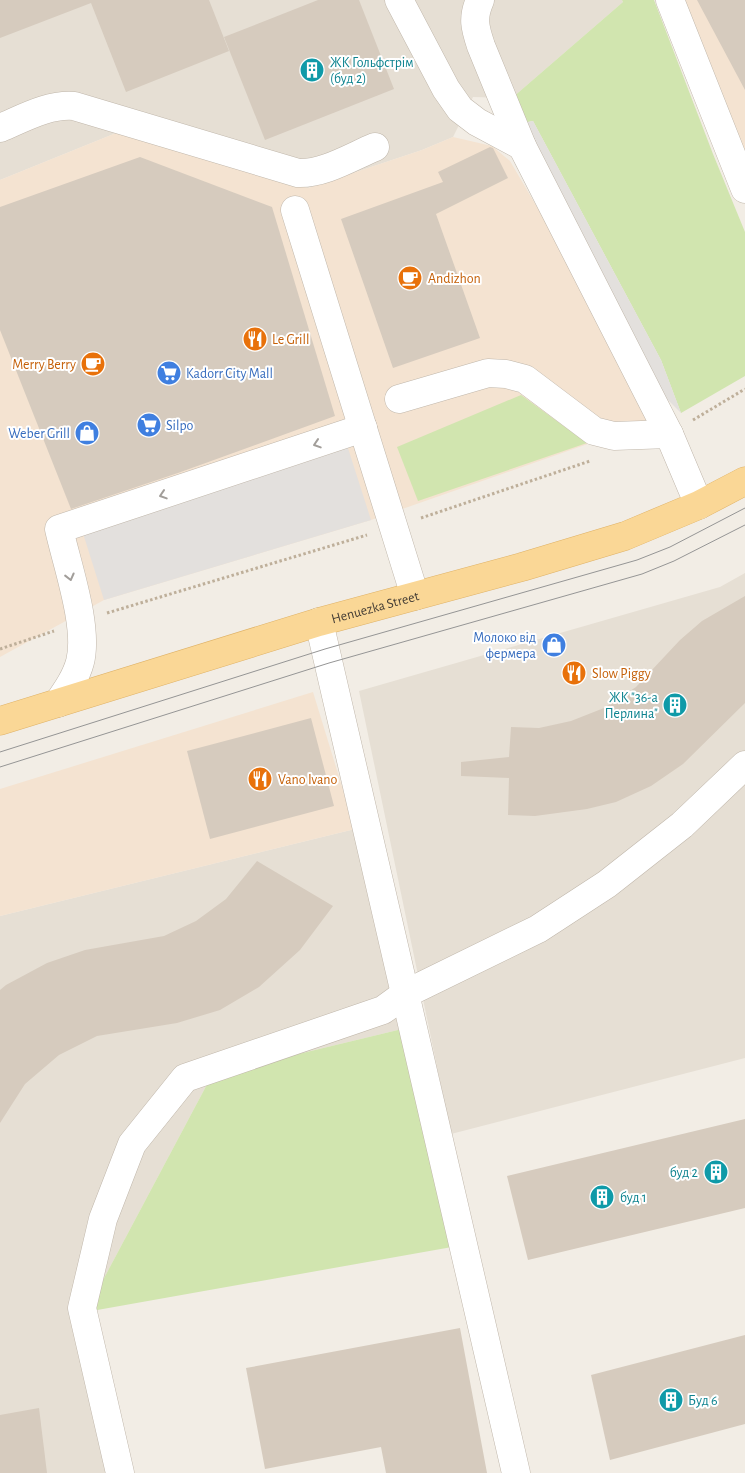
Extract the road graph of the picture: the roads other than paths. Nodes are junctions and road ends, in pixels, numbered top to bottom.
1 (399, 0) edge
2 (480, 0) edge
3 (670, 0) edge
4 (0, 128) edge
5 (522, 146) junction
6 (374, 147) dead end
7 (745, 188) edge
8 (295, 210) dead end
9 (399, 399) dead end
10 (363, 428) junction
11 (669, 434) junction
12 (745, 481) edge
13 (699, 505) junction
14 (415, 596) junction
15 (318, 622) junction
16 (58, 702) junction
17 (0, 721) edge
18 (745, 764) edge
19 (405, 994) junction
20 (120, 1473) edge
21 (516, 1473) edge

1 - 5 lane
2 - 5 lane
3 - 7 lane
4 - 6 lane
5 - 11 lane
8 - 10 lane
9 - 11 lane
10 - 14 lane
10 -> 16 lane
11 - 13 lane
12 - 13 main road, Henuezka Street
13 - 14 main road, Henuezka Street
14 - 15 main road, Henuezka Street
15 - 16 main road, Henuezka Street
15 - 19 lane
16 - 17 main road, Henuezka Street
18 - 19 lane
19 - 20 lane
19 - 21 lane

